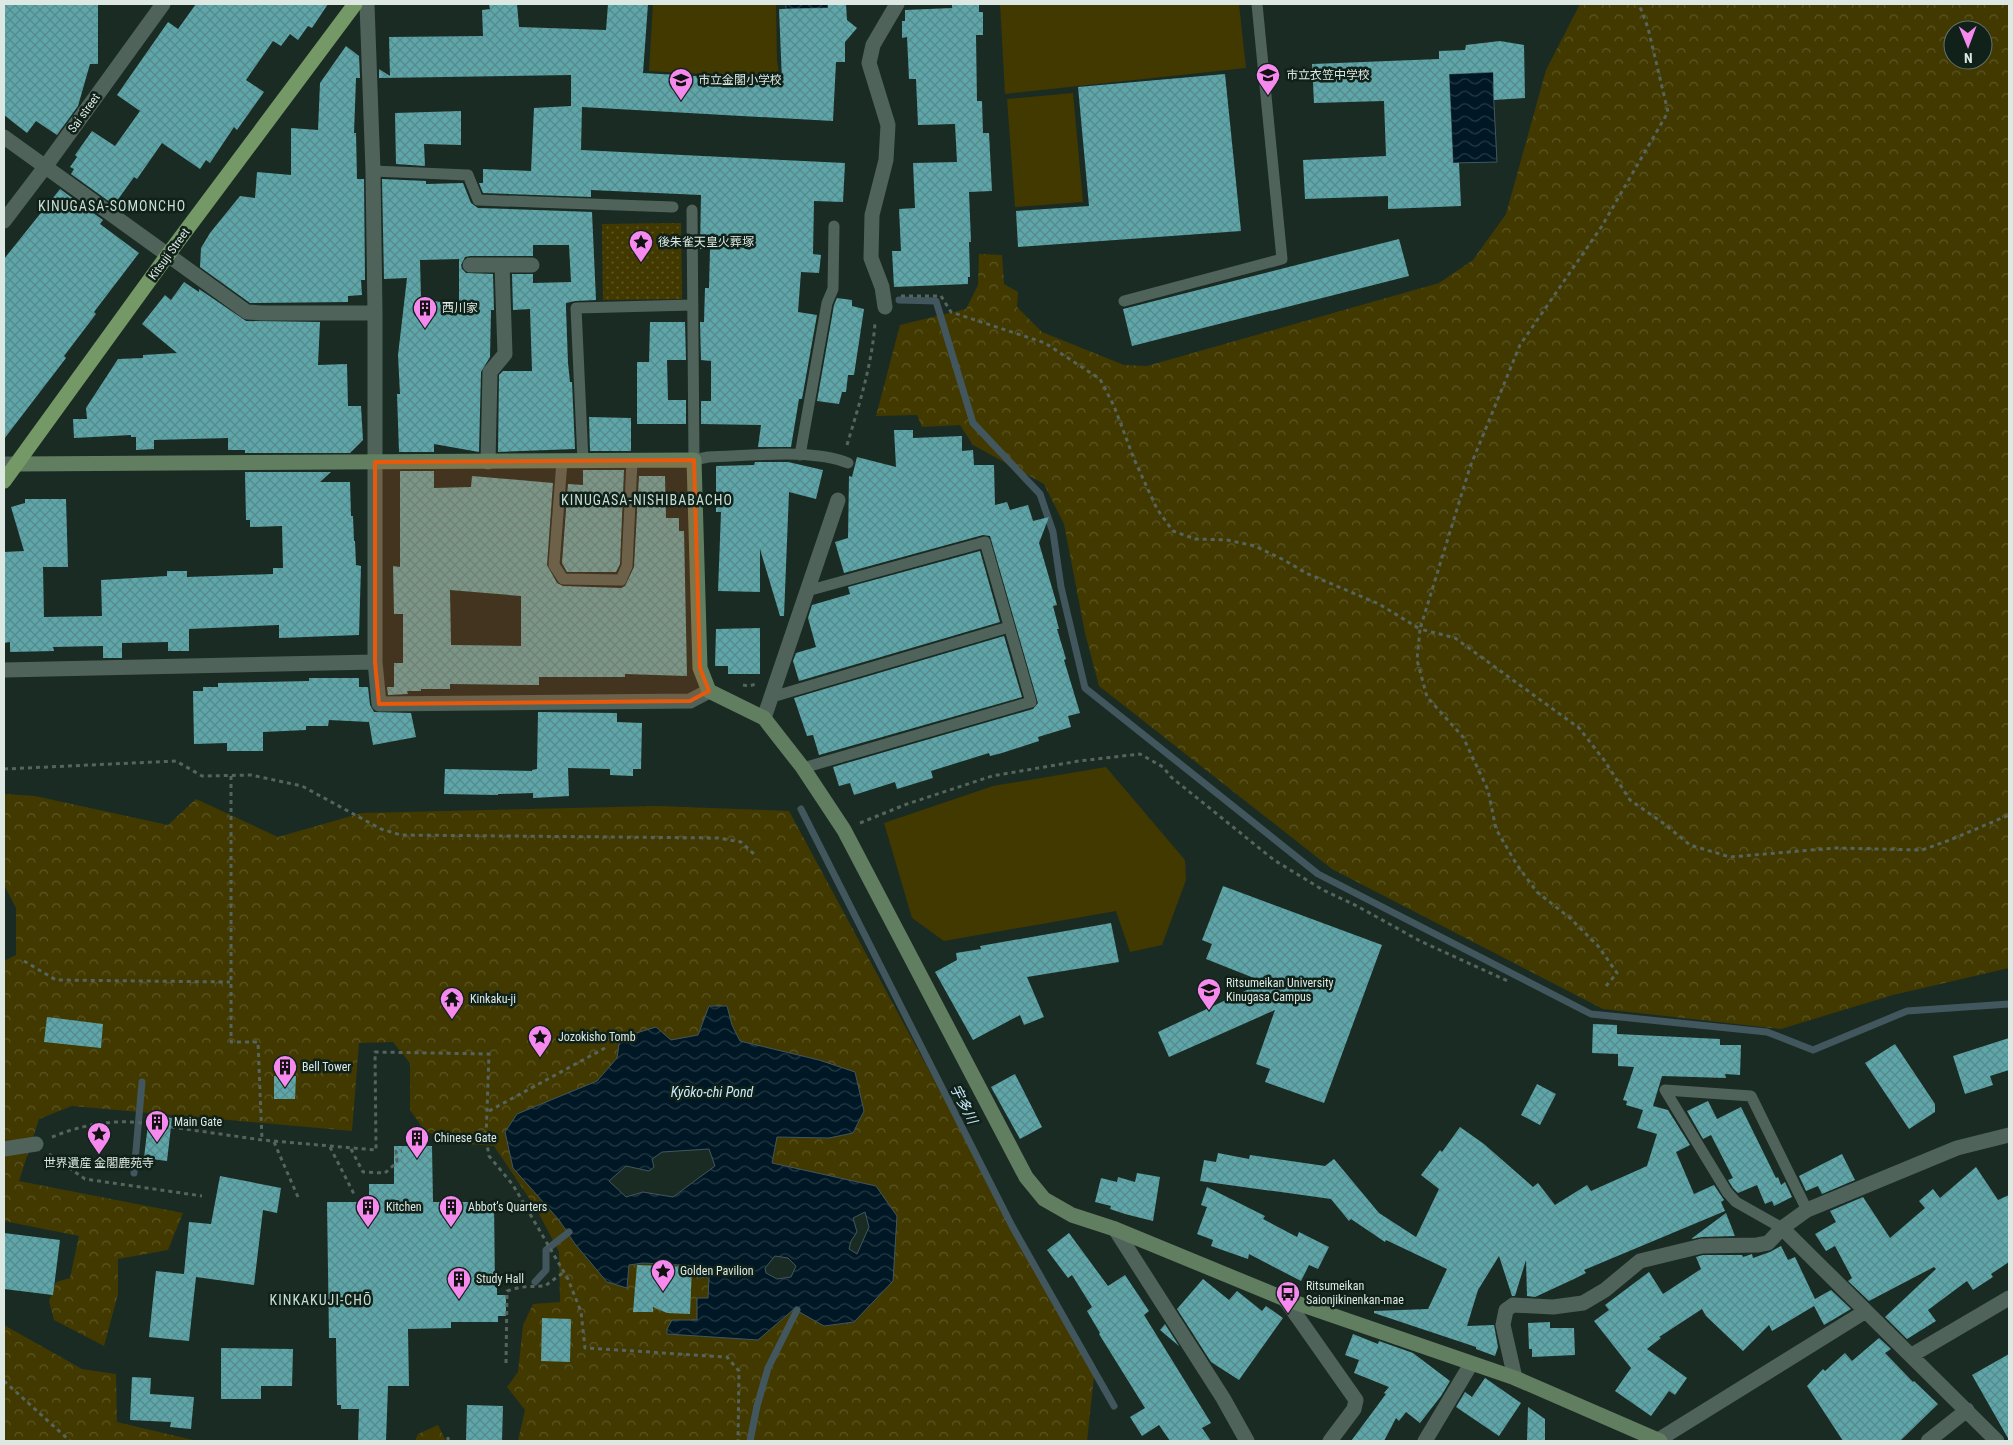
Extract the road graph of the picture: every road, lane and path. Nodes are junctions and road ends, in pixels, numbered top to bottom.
1 (163, 4) edge
2 (355, 4) edge
3 (367, 4) edge
4 (897, 4) edge
5 (1256, 4) edge
6 (1640, 4) edge
7 (4, 137) edge
8 (45, 167) junction
9 (373, 171) junction
10 (673, 207) dead end
11 (692, 210) dead end
12 (4, 221) edge
13 (834, 226) dead end
14 (167, 256) junction
15 (470, 265) dead end
16 (532, 265) dead end
17 (502, 266) junction
18 (898, 296) dead end
19 (1124, 301) dead end
20 (693, 305) junction
21 (885, 307) dead end
22 (374, 313) junction
23 (800, 455) junction
24 (694, 460) junction
25 (562, 461) junction
26 (583, 461) junction
27 (632, 461) junction
28 (375, 462) junction
29 (488, 462) junction
30 (848, 463) dead end
31 (10, 464) edge
32 (4, 481) edge
33 (838, 500) dead end
34 (807, 591) junction
35 (1009, 627) junction
36 (1420, 629) junction
37 (375, 662) junction
38 (4, 670) edge
39 (709, 691) junction
40 (772, 697) junction
41 (764, 718) junction
42 (4, 768) edge
43 (803, 768) junction
44 (231, 776) junction
45 (2009, 815) edge
46 (844, 830) junction
47 (754, 854) dead end
48 (24, 960) dead end
49 (230, 982) junction
50 (1510, 982) dead end
51 (1606, 986) dead end
52 (605, 1048) dead end
53 (488, 1111) junction
54 (146, 1123) dead end
55 (171, 1127) dead end
56 (2009, 1135) edge
57 (262, 1140) junction
58 (274, 1141) junction
59 (36, 1144) junction
60 (330, 1146) junction
61 (351, 1148) junction
62 (4, 1149) edge
63 (402, 1150) dead end
64 (354, 1194) dead end
65 (202, 1196) dead end
66 (298, 1197) dead end
67 (1807, 1210) junction
68 (1782, 1228) junction
69 (1115, 1229) junction
70 (564, 1272) junction
71 (2009, 1298) edge
72 (1285, 1299) junction
73 (1866, 1311) junction
74 (1912, 1355) junction
75 (506, 1363) dead end
76 (1471, 1364) junction
77 (1515, 1378) junction
78 (4, 1381) edge
79 (1967, 1410) junction
80 (448, 1436) dead end
81 (70, 1441) edge
82 (448, 1441) edge
83 (738, 1441) edge
84 (1247, 1441) edge
85 (1330, 1441) edge
86 (1425, 1441) edge
87 (1659, 1441) edge
88 (1928, 1441) edge
89 (1998, 1441) edge

1 - 8 street, Sai street
2 - 14 main road, Kitsuji Street
3 - 9 street
4 - 21 street
5 - 19 lane
6 - 36 path
7 - 8 street
8 - 12 street, Sai street
8 - 14 street
9 - 10 lane
9 - 22 street
11 - 20 lane
13 - 23 lane
14 - 22 street
14 - 31 main road, Kitsuji Street
15 - 17 street
16 - 17 street
17 - 29 street
18 - 36 path
20 - 24 lane
20 - 26 lane
22 - 28 street
23 - 24 lane
23 - 30 lane
24 - 27 street
24 - 39 street
25 - 26 street
25 - 27 lane
25 - 29 street
26 - 27 street
28 - 29 street
28 - 31 street
28 - 37 street
31 - 32 main road, Kitsuji Street
33 - 34 street
34 - 35 lane
34 - 40 street
35 - 40 lane
35 - 43 lane
36 - 45 path
36 - 51 path
37 - 38 street
37 - 39 street
39 - 41 street
40 - 41 street
41 - 43 street
42 - 44 path
43 - 46 street
44 - 47 path
44 - 49 path
46 - 50 path
46 - 69 street
48 - 49 path
49 - 57 path
52 - 53 path
53 - 61 path
53 - 70 path
54 - 59 path
55 - 57 path
56 - 67 street
57 - 58 path
58 - 60 path
58 - 66 path
59 - 62 street
59 - 65 path
60 - 61 path
60 - 64 path
61 - 63 path
67 - 68 street
67 - 68 lane
68 - 73 street
68 - 77 street
69 - 72 street
69 - 84 street
70 - 75 path
70 - 83 path
71 - 74 street
72 - 76 street
72 - 85 street
73 - 74 street
73 - 87 street
74 - 79 street
76 - 77 street
76 - 86 street
77 - 87 street
78 - 81 path
79 - 88 street
79 - 89 street
80 - 82 path

